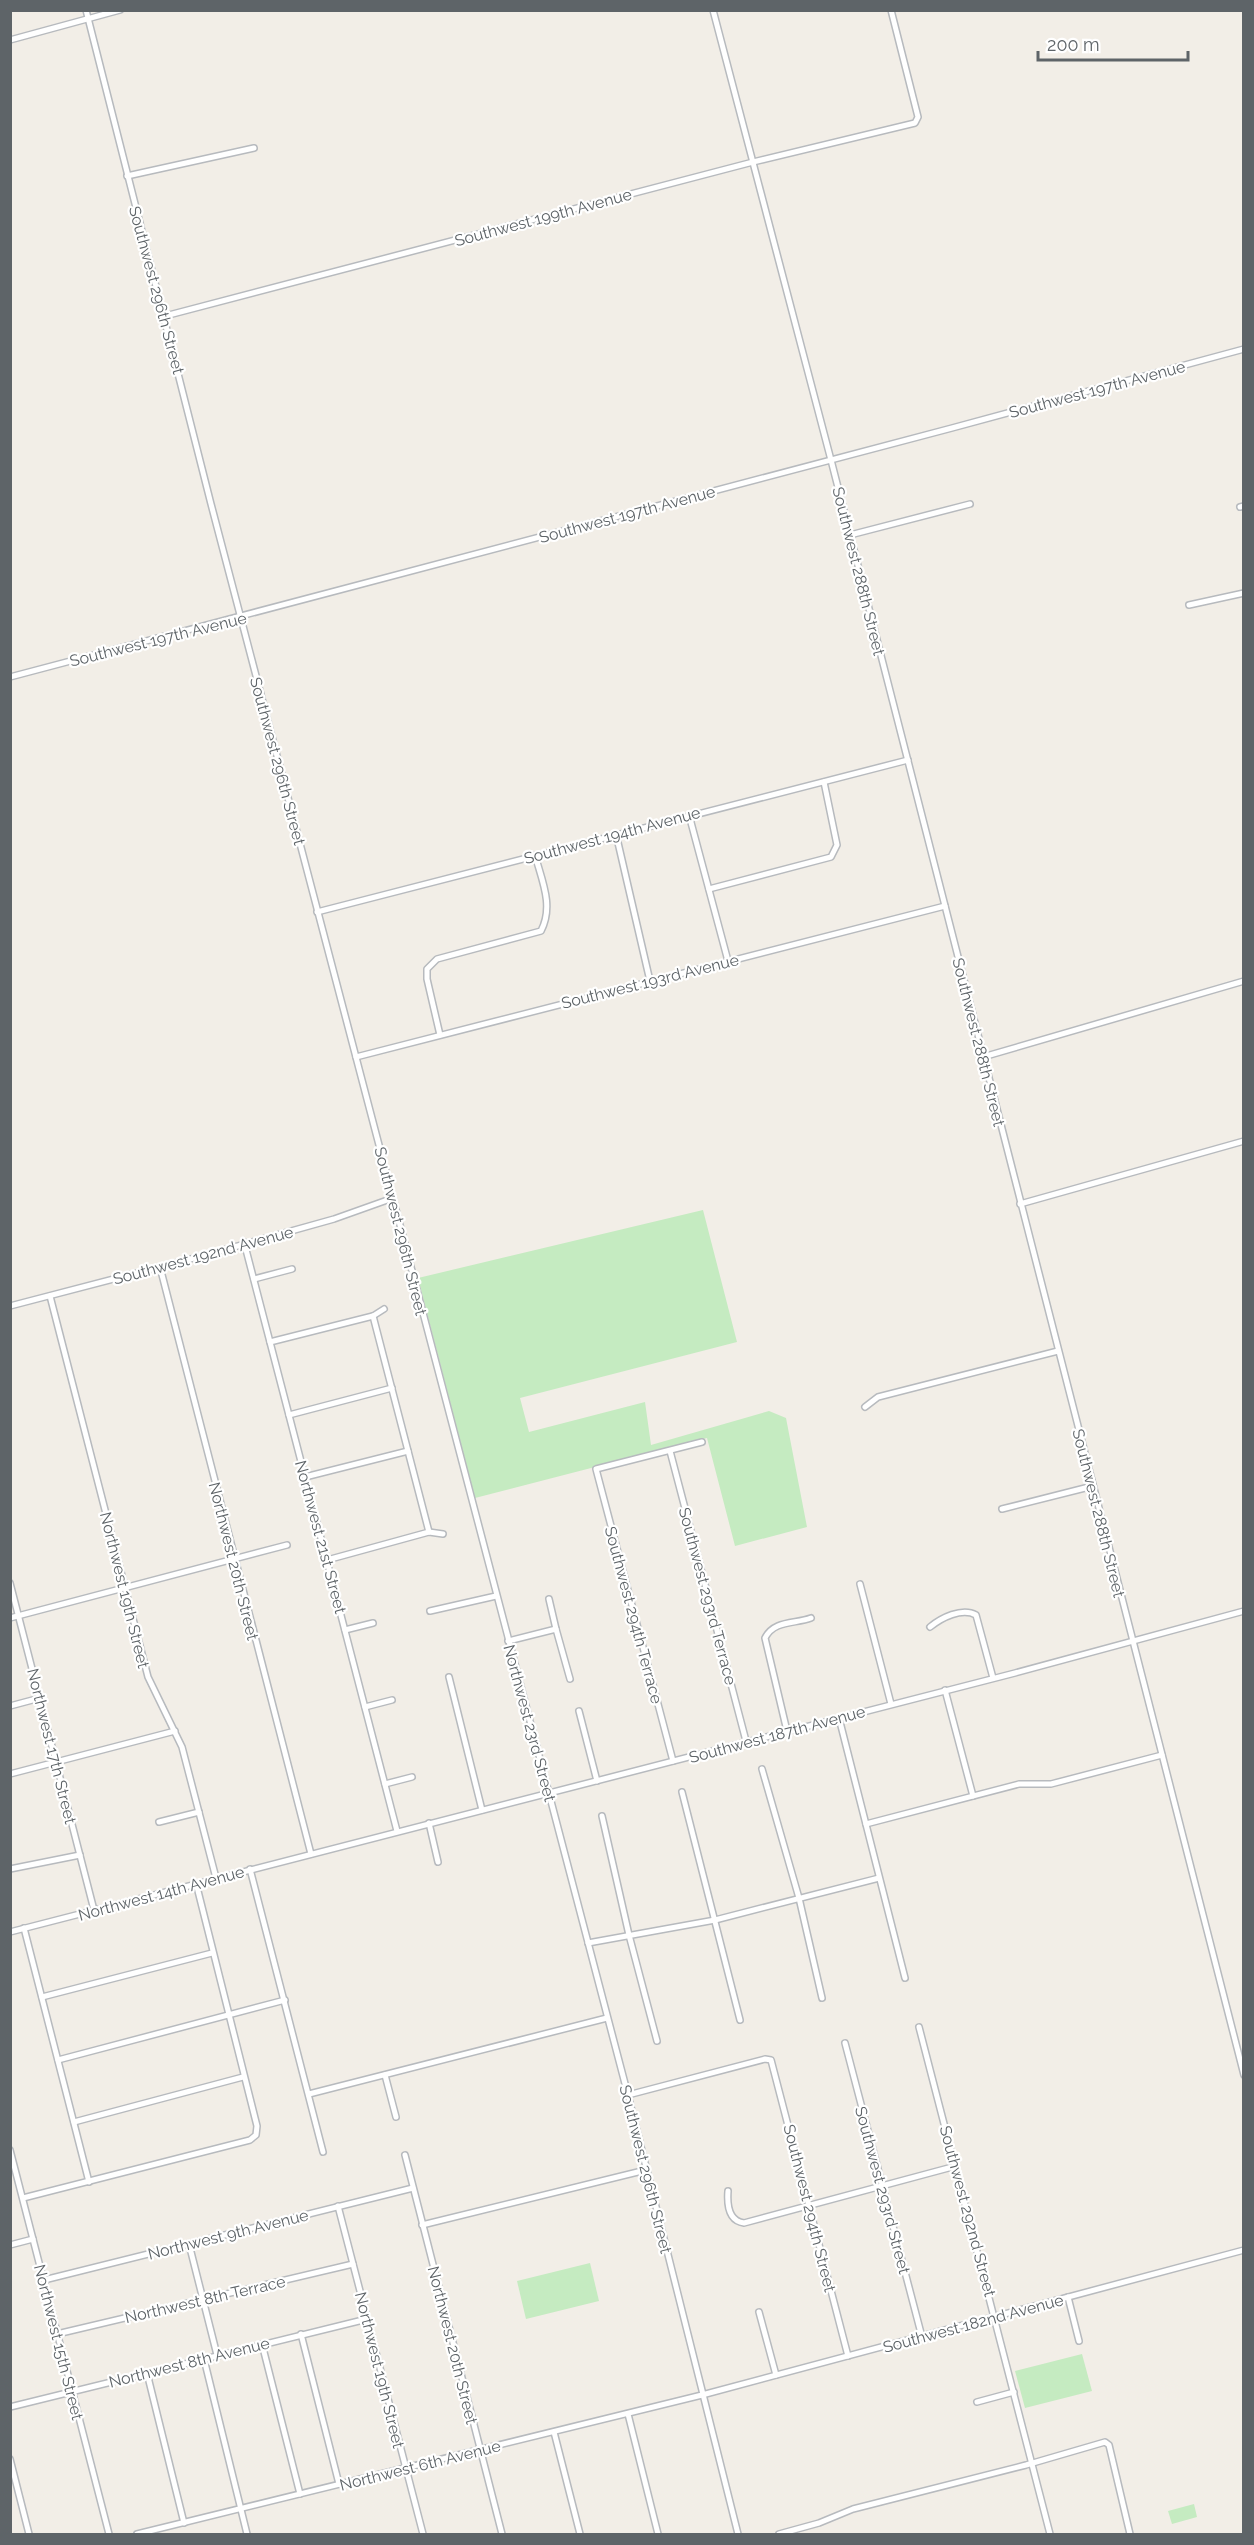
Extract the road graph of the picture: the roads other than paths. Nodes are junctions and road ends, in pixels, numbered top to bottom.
1 (86, 10) edge
2 (120, 10) edge
3 (713, 10) edge
4 (891, 10) edge
5 (88, 18) junction
6 (10, 40) edge
7 (254, 148) dead end
8 (753, 162) junction
9 (128, 176) junction
10 (165, 316) junction
11 (1244, 349) edge
12 (831, 460) junction
13 (970, 504) dead end
14 (850, 535) junction
15 (1244, 593) edge
16 (1189, 605) dead end
17 (241, 618) junction
18 (10, 677) edge
19 (908, 760) junction
20 (824, 782) junction
21 (689, 815) junction
22 (616, 834) junction
23 (535, 855) junction
24 (709, 889) junction
25 (945, 906) junction
26 (318, 912) junction
27 (728, 961) junction
28 (650, 981) junction
29 (1244, 981) edge
30 (440, 1035) junction
31 (356, 1057) junction
32 (982, 1057) junction
33 (1244, 1141) edge
34 (393, 1198) junction
35 (1020, 1204) junction
36 (244, 1242) junction
37 (159, 1267) junction
38 (292, 1269) dead end
39 (254, 1279) junction
40 (50, 1296) junction
41 (10, 1306) edge
42 (384, 1309) dead end
43 (373, 1316) junction
44 (270, 1342) junction
45 (1058, 1351) junction
46 (392, 1388) junction
47 (865, 1407) dead end
48 (289, 1415) junction
49 (702, 1442) dead end
50 (408, 1451) junction
51 (670, 1451) junction
52 (305, 1477) junction
53 (1093, 1486) junction
54 (472, 1503) joint
55 (1002, 1509) dead end
56 (429, 1533) junction
57 (442, 1534) dead end
58 (287, 1545) dead end
59 (233, 1559) junction
60 (327, 1560) junction
61 (10, 1583) edge
62 (860, 1584) dead end
63 (125, 1588) junction
64 (496, 1596) junction
65 (549, 1599) dead end
66 (430, 1611) dead end
67 (1244, 1611) edge
68 (19, 1616) junction
69 (10, 1618) edge
70 (811, 1618) dead end
71 (372, 1623) dead end
72 (930, 1627) dead end
73 (556, 1629) junction
74 (345, 1630) junction
75 (508, 1641) junction
76 (1132, 1641) junction
77 (449, 1677) dead end
78 (993, 1678) junction
79 (570, 1679) dead end
80 (945, 1690) junction
81 (40, 1698) junction
82 (392, 1700) dead end
83 (891, 1704) junction
84 (10, 1706) edge
85 (365, 1707) junction
86 (579, 1711) dead end
87 (839, 1718) junction
88 (175, 1731) junction
89 (787, 1731) junction
90 (746, 1741) junction
91 (1162, 1755) junction
92 (56, 1761) junction
93 (673, 1761) junction
94 (762, 1769) dead end
95 (10, 1774) edge
96 (412, 1777) dead end
97 (597, 1781) junction
98 (385, 1784) junction
99 (549, 1792) junction
100 (682, 1792) dead end
101 (974, 1796) junction
102 (482, 1810) junction
103 (199, 1812) junction
104 (602, 1816) dead end
105 (159, 1822) dead end
106 (429, 1823) junction
107 (866, 1824) junction
108 (397, 1831) junction
109 (311, 1854) junction
110 (80, 1855) junction
111 (438, 1862) dead end
112 (10, 1869) edge
113 (250, 1869) junction
114 (216, 1878) junction
115 (879, 1878) junction
116 (196, 1883) junction
117 (800, 1898) junction
118 (94, 1910) junction
119 (715, 1920) junction
120 (24, 1928) junction
121 (10, 1932) edge
122 (629, 1935) junction
123 (588, 1943) junction
124 (212, 1953) junction
125 (905, 1978) dead end
126 (42, 1996) junction
127 (822, 1998) dead end
128 (285, 2000) junction
129 (228, 2016) junction
130 (607, 2018) junction
131 (740, 2020) dead end
132 (919, 2027) dead end
133 (657, 2041) dead end
134 (845, 2043) dead end
135 (58, 2060) junction
136 (385, 2074) junction
137 (1244, 2074) edge
138 (243, 2077) junction
139 (309, 2094) junction
140 (628, 2095) junction
141 (396, 2117) dead end
142 (74, 2122) junction
143 (10, 2150) edge
144 (323, 2152) dead end
145 (405, 2155) dead end
146 (957, 2166) junction
147 (646, 2170) junction
148 (89, 2182) junction
149 (883, 2186) junction
150 (413, 2188) junction
151 (728, 2191) dead end
152 (23, 2198) junction
153 (338, 2206) junction
154 (810, 2206) junction
155 (422, 2225) junction
156 (33, 2239) junction
157 (189, 2244) junction
158 (10, 2245) edge
159 (1244, 2250) edge
160 (353, 2264) junction
161 (44, 2280) junction
162 (1068, 2297) junction
163 (202, 2300) junction
164 (759, 2312) dead end
165 (995, 2317) junction
166 (367, 2319) junction
167 (57, 2334) junction
168 (301, 2334) junction
169 (922, 2337) junction
170 (1079, 2341) dead end
171 (262, 2344) junction
172 (217, 2355) junction
173 (848, 2356) junction
174 (204, 2358) junction
175 (147, 2373) junction
176 (776, 2375) junction
177 (72, 2392) junction
178 (1014, 2392) junction
179 (702, 2395) junction
180 (977, 2402) dead end
181 (10, 2407) edge
182 (628, 2414) junction
183 (554, 2432) junction
184 (480, 2451) junction
185 (10, 2459) edge
186 (1032, 2463) junction
187 (405, 2468) junction
188 (339, 2484) junction
189 (300, 2494) junction
190 (242, 2508) junction
191 (184, 2523) junction
192 (30, 2535) edge
193 (109, 2535) edge
194 (137, 2535) edge
195 (247, 2535) edge
196 (423, 2535) edge
197 (502, 2535) edge
198 (580, 2535) edge
199 (658, 2535) edge
200 (738, 2535) edge
201 (779, 2535) edge
202 (1050, 2535) edge
203 (1130, 2535) edge

1 - 5 street, Southwest 296th Street
2 - 5 street
3 - 8 street, Southwest 288th Street
4 - 8 street, Southwest 199th Avenue
5 - 6 street
5 - 9 street, Southwest 296th Street
7 - 9 street
8 - 10 street, Southwest 199th Avenue
8 - 12 street, Southwest 288th Street
9 - 10 street, Southwest 296th Street
10 - 17 street, Southwest 296th Street
11 - 12 street, Southwest 197th Avenue
12 - 14 street, Southwest 288th Street
12 - 17 street, Southwest 197th Avenue
13 - 14 street
14 - 19 street, Southwest 288th Street
15 - 16 street
17 - 18 street, Southwest 197th Avenue
17 - 26 street, Southwest 296th Street
19 - 20 street, Southwest 194th Avenue
19 - 25 street, Southwest 288th Street
20 - 21 street, Southwest 194th Avenue
20 - 24 street
21 - 22 street, Southwest 194th Avenue
21 - 24 street
22 - 23 street, Southwest 194th Avenue
22 - 28 street
23 - 26 street, Southwest 194th Avenue
23 - 30 street
24 - 27 street
25 - 27 street, Southwest 193rd Avenue
25 - 32 street, Southwest 288th Street
26 - 31 street, Southwest 296th Street
27 - 28 street, Southwest 193rd Avenue
28 - 30 street, Southwest 193rd Avenue
29 - 32 street
30 - 31 street, Southwest 193rd Avenue
31 - 34 street, Southwest 296th Street
32 - 35 street, Southwest 288th Street
33 - 35 street
34 - 36 street, Southwest 192nd Avenue
34 - 54 street, Southwest 296th Street
35 - 45 street, Southwest 288th Street
36 - 37 street, Southwest 192nd Avenue
36 - 39 street, Northwest 21st Street
37 - 40 street, Southwest 192nd Avenue
37 - 59 street, Northwest 20th Street
38 - 39 street
39 - 44 street, Northwest 21st Street
40 - 41 street, Southwest 192nd Avenue
40 - 63 street, Northwest 19th Street
42 - 43 street
43 - 44 street
43 - 46 street
44 - 48 street, Northwest 21st Street
45 - 47 street
45 - 53 street, Southwest 288th Street
46 - 48 street
46 - 50 street
48 - 52 street, Northwest 21st Street
49 - 51 street
50 - 52 street
50 - 56 street
51 - 90 street, Southwest 293rd Terrace
51 - 93 street, Southwest 294th Terrace
52 - 60 street, Northwest 21st Street
53 - 55 street
53 - 76 street, Southwest 288th Street
54 - 64 street, Northwest 23rd Street
56 - 57 street
56 - 60 street
58 - 59 street
59 - 63 street
59 - 109 street, Northwest 20th Street
60 - 74 street, Northwest 21st Street
61 - 68 street, Northwest 17th Street
62 - 83 street
63 - 68 street
63 - 88 street, Northwest 19th Street
64 - 66 street
64 - 75 street, Northwest 23rd Street
65 - 73 street
67 - 76 street, Southwest 187th Avenue
68 - 69 street
68 - 81 street, Northwest 17th Street
70 - 89 street
71 - 74 street
72 - 78 street
73 - 75 street
73 - 79 street
74 - 85 street, Northwest 21st Street
75 - 99 street, Northwest 23rd Street
76 - 78 street, Southwest 187th Avenue
76 - 91 street, Southwest 288th Street
77 - 102 street
78 - 80 street, Southwest 187th Avenue
80 - 83 street, Southwest 187th Avenue
80 - 101 street
81 - 84 street
81 - 92 street, Northwest 17th Street
82 - 85 street
83 - 87 street, Southwest 187th Avenue
85 - 98 street, Northwest 21st Street
86 - 97 street
87 - 89 street, Southwest 187th Avenue
87 - 107 street
88 - 92 street
88 - 103 street, Northwest 19th Street
89 - 90 street, Southwest 187th Avenue
90 - 93 street, Southwest 187th Avenue
91 - 101 street
91 - 137 street, Southwest 288th Street
92 - 95 street
92 - 110 street, Northwest 17th Street
93 - 97 street, Southwest 187th Avenue
94 - 117 street
96 - 98 street
97 - 99 street, Southwest 187th Avenue
98 - 108 street, Northwest 21st Street
99 - 102 street, Southwest 187th Avenue
99 - 123 street, Northwest 23rd Street
100 - 119 street
101 - 107 street
102 - 106 street, Southwest 187th Avenue
103 - 105 street
103 - 114 street, Northwest 19th Street
104 - 122 street
106 - 108 street, Southwest 187th Avenue
106 - 111 street
107 - 115 street
108 - 109 street, Southwest 187th Avenue
109 - 113 street, Northwest 14th Avenue
110 - 112 street
110 - 118 street, Northwest 17th Street
113 - 114 street, Northwest 14th Avenue
113 - 128 street
114 - 116 street, Northwest 14th Avenue
115 - 117 street
115 - 125 street
116 - 118 street, Northwest 14th Avenue
116 - 124 street
117 - 119 street
117 - 127 street
118 - 120 street, Northwest 14th Avenue
119 - 122 street
119 - 131 street
120 - 121 street, Northwest 14th Avenue
120 - 126 street
122 - 123 street
122 - 133 street
123 - 130 street, Southwest 296th Street
124 - 126 street
124 - 129 street
126 - 135 street
128 - 129 street
128 - 139 street
129 - 135 street
129 - 138 street
130 - 136 street
130 - 140 street, Southwest 296th Street
132 - 146 street, Southwest 292nd Street
134 - 149 street, Southwest 293rd Street
135 - 142 street
136 - 139 street
136 - 141 street
138 - 142 street
138 - 148 street
139 - 144 street
140 - 147 street, Southwest 296th Street
140 - 154 street, Southwest 294th Street
142 - 148 street
143 - 152 street, Northwest 15th Street
145 - 150 street, Northwest 20th Street
146 - 149 street
146 - 165 street, Southwest 292nd Street
147 - 155 street
147 - 179 street, Southwest 296th Street
148 - 152 street
149 - 154 street
149 - 169 street, Southwest 293rd Street
150 - 153 street, Northwest 9th Avenue
150 - 155 street, Northwest 20th Street
151 - 154 street
152 - 156 street, Northwest 15th Street
153 - 157 street, Northwest 9th Avenue
153 - 160 street, Northwest 19th Street
154 - 173 street, Southwest 294th Street
155 - 184 street, Northwest 20th Street
156 - 158 street
156 - 161 street, Northwest 15th Street
157 - 161 street, Northwest 9th Avenue
157 - 163 street
159 - 162 street, Southwest 182nd Avenue
160 - 163 street, Northwest 8th Terrace
160 - 166 street, Northwest 19th Street
161 - 167 street, Northwest 15th Street
162 - 165 street, Southwest 182nd Avenue
162 - 170 street
163 - 167 street, Northwest 8th Terrace
163 - 172 street
164 - 176 street
165 - 169 street, Southwest 182nd Avenue
165 - 178 street, Southwest 292nd Street
166 - 168 street, Northwest 8th Avenue
166 - 187 street, Northwest 19th Street
167 - 177 street, Northwest 15th Street
168 - 171 street, Northwest 8th Avenue
168 - 188 street
169 - 173 street, Southwest 182nd Avenue
171 - 172 street, Northwest 8th Avenue
171 - 189 street
172 - 174 street, Northwest 8th Avenue
173 - 176 street, Southwest 182nd Avenue
174 - 175 street, Northwest 8th Avenue
174 - 190 street
175 - 177 street, Northwest 8th Avenue
175 - 191 street
176 - 179 street, Southwest 182nd Avenue
177 - 181 street, Northwest 8th Avenue
177 - 193 street, Northwest 15th Street
178 - 180 street
178 - 186 street, Southwest 292nd Street
179 - 182 street, Northwest 6th Avenue
179 - 200 street
182 - 183 street, Northwest 6th Avenue
182 - 199 street
183 - 184 street, Northwest 6th Avenue
183 - 198 street
184 - 187 street, Northwest 6th Avenue
184 - 197 street, Northwest 20th Street
185 - 192 street
186 - 201 street
186 - 202 street, Southwest 292nd Street
186 - 203 street
187 - 188 street, Northwest 6th Avenue
187 - 196 street, Northwest 19th Street
188 - 189 street, Northwest 6th Avenue
189 - 190 street, Northwest 6th Avenue
190 - 191 street, Northwest 6th Avenue
190 - 195 street
191 - 194 street, Northwest 6th Avenue

